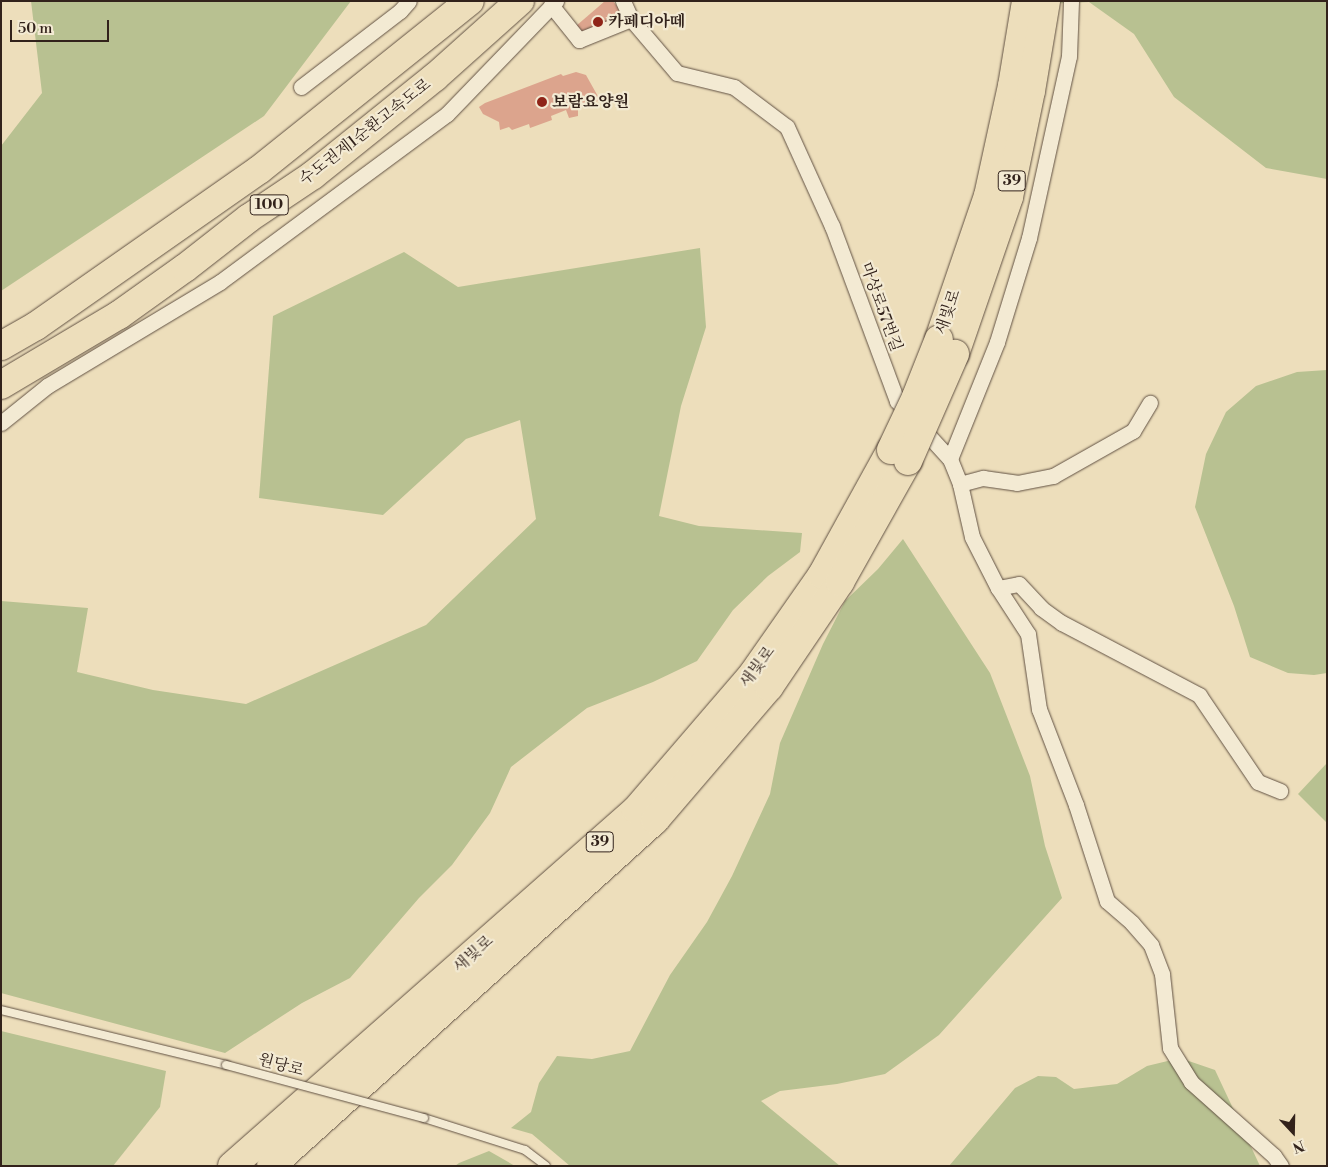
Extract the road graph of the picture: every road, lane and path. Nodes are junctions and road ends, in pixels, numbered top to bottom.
1 (409, 1) edge
2 (470, 1) edge
3 (520, 1) edge
4 (623, 1) edge
5 (1026, 1) edge
6 (1046, 1) edge
7 (1071, 1) edge
8 (554, 3) edge
9 (631, 19) junction
10 (301, 87) dead end
11 (1, 346) edge
12 (947, 346) junction
13 (1, 385) edge
14 (1150, 403) dead end
15 (1, 423) edge
16 (899, 456) junction
17 (950, 458) junction
18 (960, 484) junction
19 (998, 588) junction
20 (1280, 791) dead end
21 (1, 1010) edge
22 (232, 1166) edge
23 (271, 1166) edge
24 (546, 1166) edge
25 (1281, 1166) edge

1 - 10 street
2 - 11 highway, 100
3 - 13 highway, 수도권제1순환고속도로 / 100
4 - 9 street, 마상로57번길
5 - 12 highway, 새빛로 / 39
6 - 12 highway, 새빛로 / 39
7 - 17 street
8 - 9 street
8 - 15 street
9 - 17 street, 마상로57번길
12 - 16 highway, 새빛로 / 39, bridge
14 - 18 street
16 - 22 highway, 새빛로 / 39
16 - 23 highway, 새빛로 / 39
17 - 18 street, 마상로57번길
18 - 19 street, 마상로57번길
19 - 20 street
19 - 25 street, 마상로57번길
21 - 24 lane, 원당로, bridge

